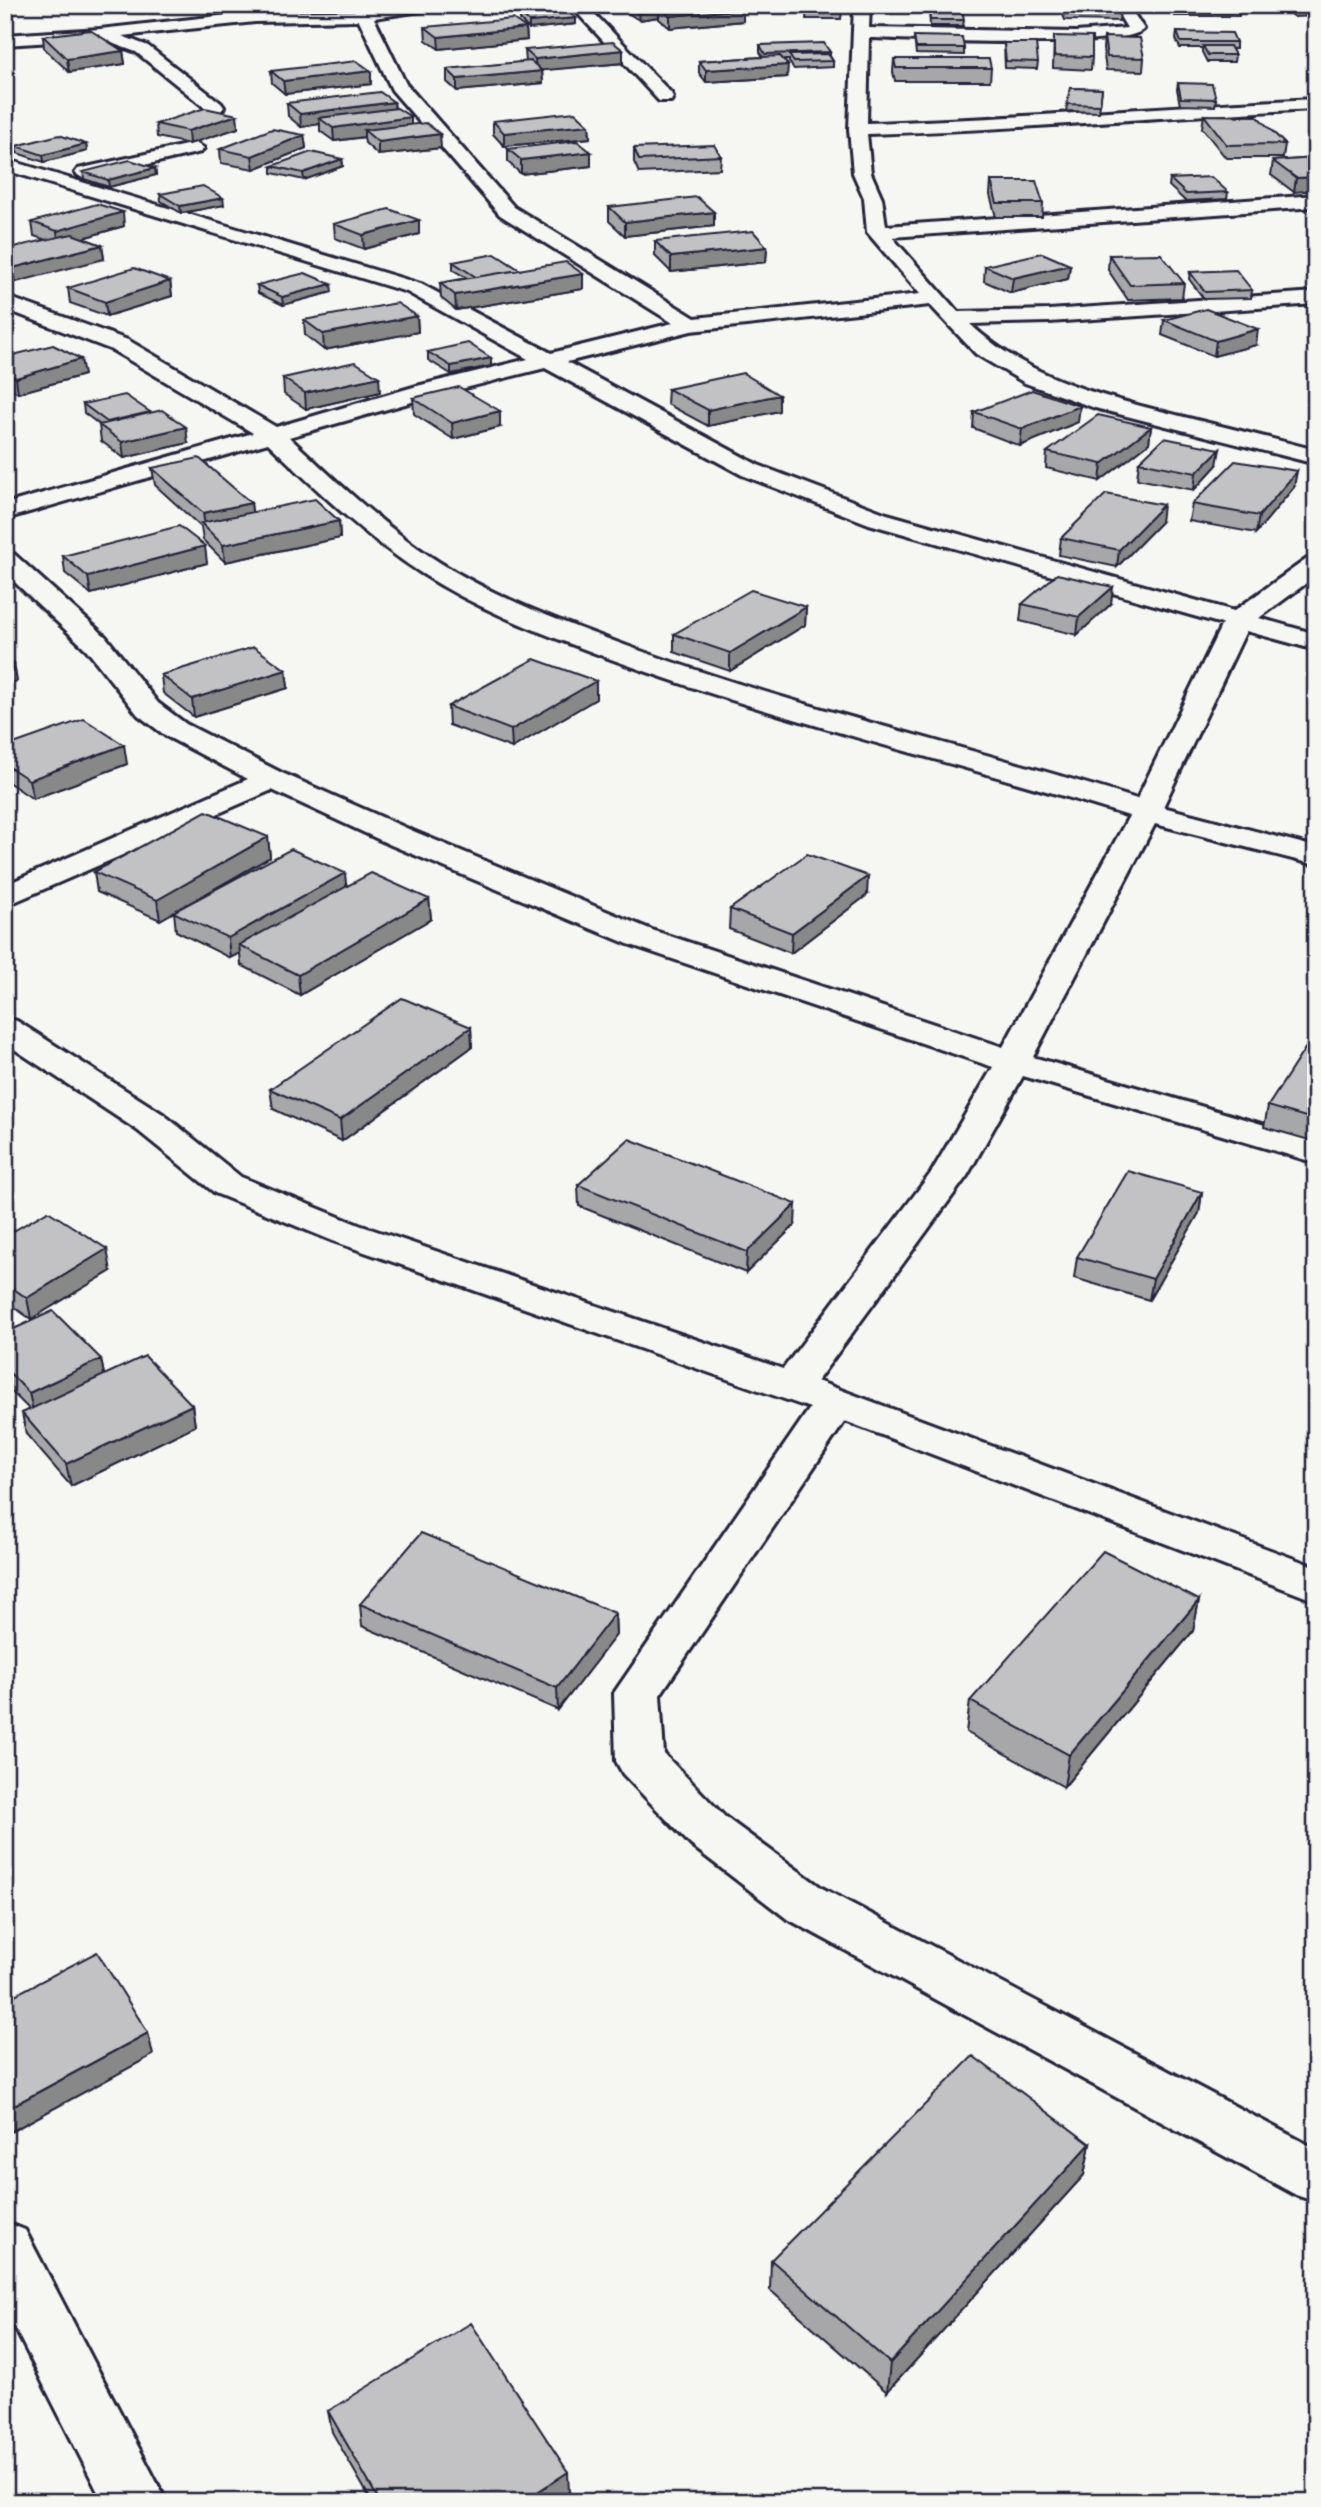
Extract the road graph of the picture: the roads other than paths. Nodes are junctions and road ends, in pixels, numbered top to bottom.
1 (576, 5) edge
2 (862, 5) edge
3 (1119, 5) edge
4 (420, 6) edge
5 (364, 8) edge
6 (861, 33) junction
7 (100, 34) junction
8 (5, 40) edge
9 (665, 97) dead end
10 (1316, 104) edge
11 (215, 107) edge
12 (859, 129) junction
13 (195, 148) edge
14 (5, 164) edge
15 (55, 180) junction
16 (1316, 201) edge
17 (877, 232) junction
18 (937, 298) junction
19 (1316, 298) edge
20 (5, 302) edge
21 (952, 318) junction
22 (691, 324) junction
23 (547, 362) junction
24 (273, 435) junction
25 (1316, 457) edge
26 (5, 512) edge
27 (1316, 564) edge
28 (12, 573) edge
29 (1237, 621) junction
30 (1316, 642) edge
31 (272, 779) junction
32 (1146, 812) junction
33 (1316, 856) edge
34 (5, 897) edge
35 (5, 1028) edge
36 (1013, 1062) junction
37 (1316, 1152) edge
38 (790, 1388) junction
39 (836, 1402) junction
40 (1316, 1585) edge
41 (1316, 2177) edge
42 (5, 2249) edge
43 (136, 2502) edge

1 - 9 street
2 - 6 street
3 - 6 street
4 - 5 street
5 - 7 street
5 - 22 street
6 - 12 street
7 - 8 street
7 - 11 street
10 - 12 street
12 - 17 street
13 - 15 street
14 - 15 street
15 - 23 street
16 - 17 street
17 - 18 street
18 - 21 street
18 - 22 street
19 - 21 street
20 - 24 street
21 - 25 street
22 - 23 street
23 - 24 street
23 - 29 street
24 - 26 street
24 - 32 street
27 - 29 street
28 - 31 street
29 - 30 street
29 - 32 street
31 - 34 street
31 - 36 street
32 - 33 street
32 - 36 street
35 - 38 street
36 - 37 street
36 - 38 street
38 - 39 street
39 - 40 street
39 - 41 street
42 - 43 street

